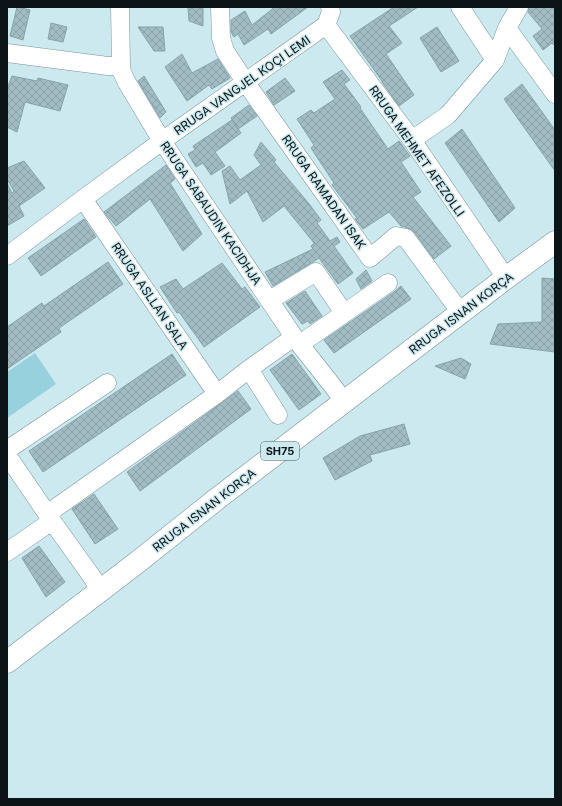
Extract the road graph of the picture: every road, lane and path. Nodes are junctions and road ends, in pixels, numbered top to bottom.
1 (120, 7) edge
2 (220, 7) edge
3 (330, 7) edge
4 (460, 7) edge
5 (519, 7) edge
6 (326, 25) junction
7 (507, 28) junction
8 (7, 53) edge
9 (495, 60) junction
10 (121, 66) junction
11 (246, 83) junction
12 (555, 94) edge
13 (412, 140) junction
14 (162, 141) junction
15 (83, 199) junction
16 (555, 242) edge
17 (7, 256) edge
18 (506, 278) junction
19 (388, 283) dead end
20 (270, 300) junction
21 (344, 313) junction
22 (461, 313) junction
23 (297, 340) junction
24 (249, 369) junction
25 (107, 383) dead end
26 (217, 394) junction
27 (344, 402) junction
28 (278, 415) dead end
29 (8, 457) edge
30 (49, 517) junction
31 (7, 552) edge
32 (100, 590) junction
33 (7, 662) edge

1 - 10 street, RRUGA SABAUDIN KACIDHJA
2 - 11 street, RRUGA RAMADAN ISAK
3 - 6 street
4 - 9 street
5 - 7 street
6 - 11 street, RRUGA VANGJEL KOÇI LEMI
6 - 13 street, RRUGA MEHMET AFEZOLLI
7 - 9 street
7 - 12 street
8 - 10 street
9 - 13 street
10 - 14 street, RRUGA SABAUDIN KACIDHJA
11 - 14 street, RRUGA VANGJEL KOÇI LEMI
11 - 22 street, RRUGA RAMADAN ISAK
13 - 18 street, RRUGA MEHMET AFEZOLLI
14 - 15 street, RRUGA VANGJEL KOÇI LEMI
14 - 20 street, RRUGA SABAUDIN KACIDHJA
15 - 17 street, RRUGA VANGJEL KOÇI LEMI
15 - 26 street, RRUGA ASLLAN SALA
16 - 18 main road, RRUGA ISNAN KORÇA / SH75
18 - 22 main road, RRUGA ISNAN KORÇA / SH75
19 - 21 street
20 - 21 street
20 - 23 street, RRUGA SABAUDIN KACIDHJA
21 - 23 street
22 - 27 main road, RRUGA ISNAN KORÇA / SH75
23 - 24 street
23 - 27 street, RRUGA SABAUDIN KACIDHJA
24 - 26 street
24 - 28 street
25 - 29 street
26 - 30 street
27 - 32 main road, RRUGA ISNAN KORÇA / SH75
29 - 30 street
30 - 31 street
30 - 32 street
32 - 33 main road, RRUGA ISNAN KORÇA / SH75

